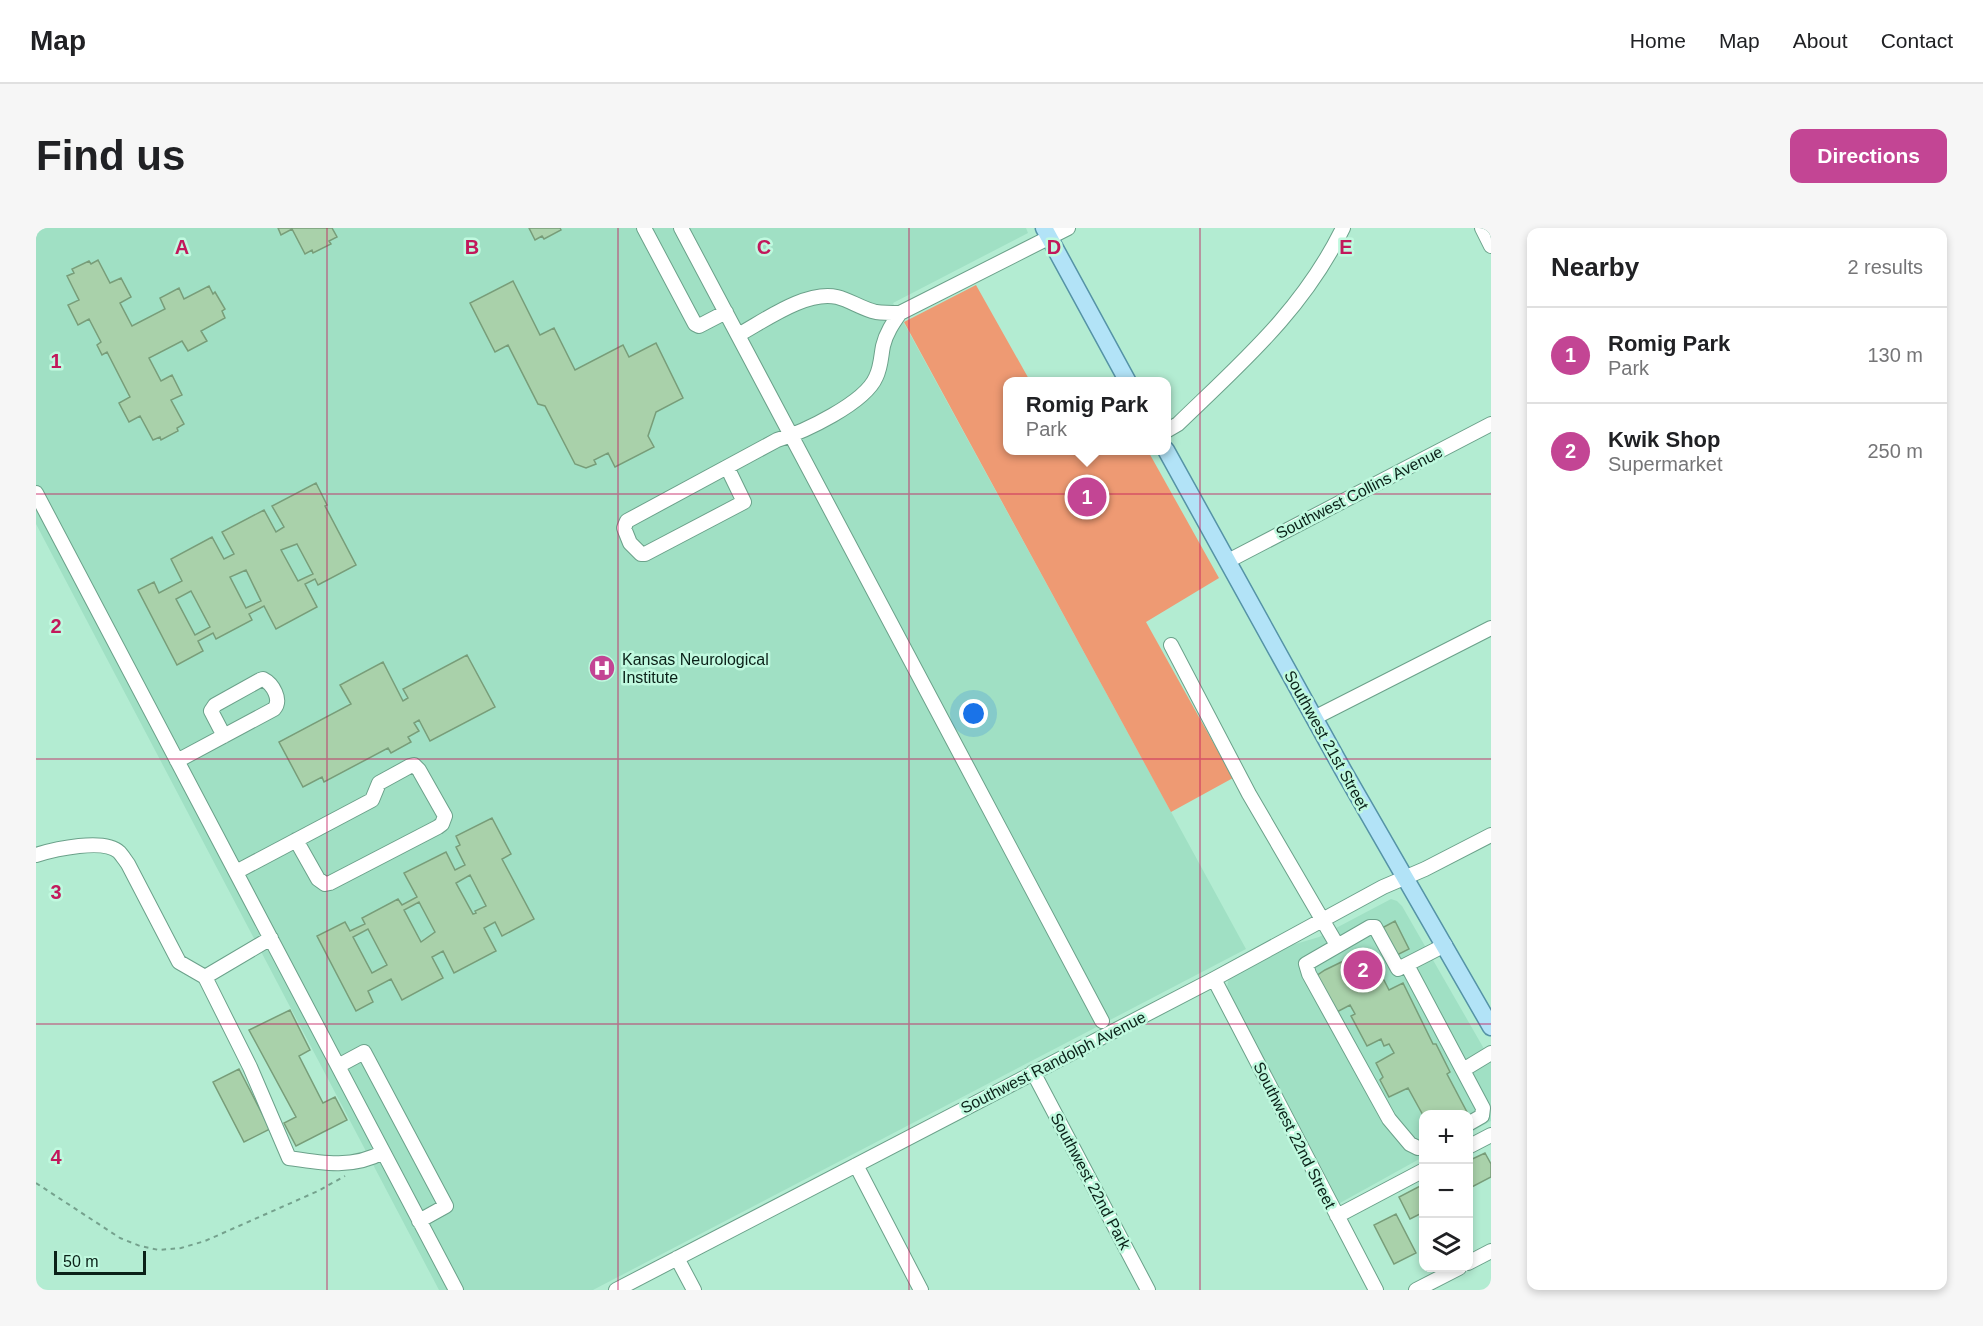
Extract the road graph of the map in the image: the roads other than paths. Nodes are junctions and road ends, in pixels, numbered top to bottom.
1 (644, 228) edge
2 (681, 228) edge
3 (1068, 228) edge
4 (1343, 228) edge
5 (1482, 228) edge
6 (1047, 233) edge
7 (1491, 246) edge
8 (726, 312) junction
9 (900, 313) junction
10 (738, 335) junction
11 (1126, 377) edge
12 (1491, 424) edge
13 (1171, 428) edge
14 (791, 435) junction
15 (1169, 455) edge
16 (727, 467) junction
17 (36, 493) edge
18 (1228, 561) junction
19 (1491, 628) edge
20 (1171, 645) dead end
21 (1314, 718) junction
22 (224, 736) junction
23 (177, 761) junction
24 (1491, 835) edge
25 (296, 840) junction
26 (36, 855) edge
27 (236, 872) junction
28 (1406, 877) junction
29 (1323, 920) junction
30 (271, 938) junction
31 (1337, 945) junction
32 (1444, 945) junction
33 (1407, 965) junction
34 (205, 977) junction
35 (1214, 980) junction
36 (1102, 1021) dead end
37 (1491, 1027) edge
38 (1491, 1053) edge
39 (338, 1066) junction
40 (1463, 1070) junction
41 (1033, 1072) junction
42 (1473, 1121) edge
43 (1491, 1135) edge
44 (1473, 1144) edge
45 (1419, 1148) edge
46 (383, 1152) junction
47 (856, 1165) junction
48 (1419, 1173) edge
49 (1337, 1216) junction
50 (419, 1221) junction
51 (1491, 1251) edge
52 (677, 1258) junction
53 (1473, 1260) edge
54 (1451, 1272) edge
55 (456, 1290) edge
56 (616, 1290) edge
57 (694, 1290) edge
58 (921, 1290) edge
59 (1148, 1290) edge
60 (1376, 1290) edge
61 (1416, 1290) edge

1 - 8 street
2 - 8 street
3 - 6 street
4 - 13 street
5 - 7 street
6 - 9 street
6 - 11 main road
8 - 10 street
9 - 10 street
9 - 14 street
10 - 14 street
12 - 18 street, Southwest Collins Avenue
14 - 16 street
14 - 36 street
15 - 18 main road, Southwest 21st Street
16 - 16 street
17 - 23 street
18 - 21 main road, Southwest 21st Street
19 - 21 street
20 - 29 street
21 - 28 main road, Southwest 21st Street
22 - 22 street
22 - 23 street
23 - 27 street
24 - 28 street, Southwest Randolph Avenue
25 - 25 street
25 - 27 street
26 - 34 street
27 - 30 street
28 - 29 street, Southwest Randolph Avenue
28 - 32 main road, Southwest 21st Street
29 - 31 street
29 - 35 street, Southwest Randolph Avenue
30 - 34 street
30 - 39 street
31 - 33 street
31 - 45 street
32 - 33 street
32 - 37 main road, Southwest 21st Street
33 - 40 street
34 - 46 street
35 - 41 street, Southwest Randolph Avenue
35 - 49 street, Southwest 22nd Street
38 - 40 street
39 - 46 street
39 - 50 street
40 - 42 street
41 - 47 street, Southwest Randolph Avenue
41 - 59 street, Southwest 22nd Park
43 - 44 street
46 - 50 street
47 - 52 street, Southwest Randolph Avenue
47 - 58 street
48 - 49 street
49 - 60 street, Southwest 22nd Street
50 - 55 street
51 - 53 street
52 - 56 street, Southwest Randolph Avenue
52 - 57 street
54 - 61 street

